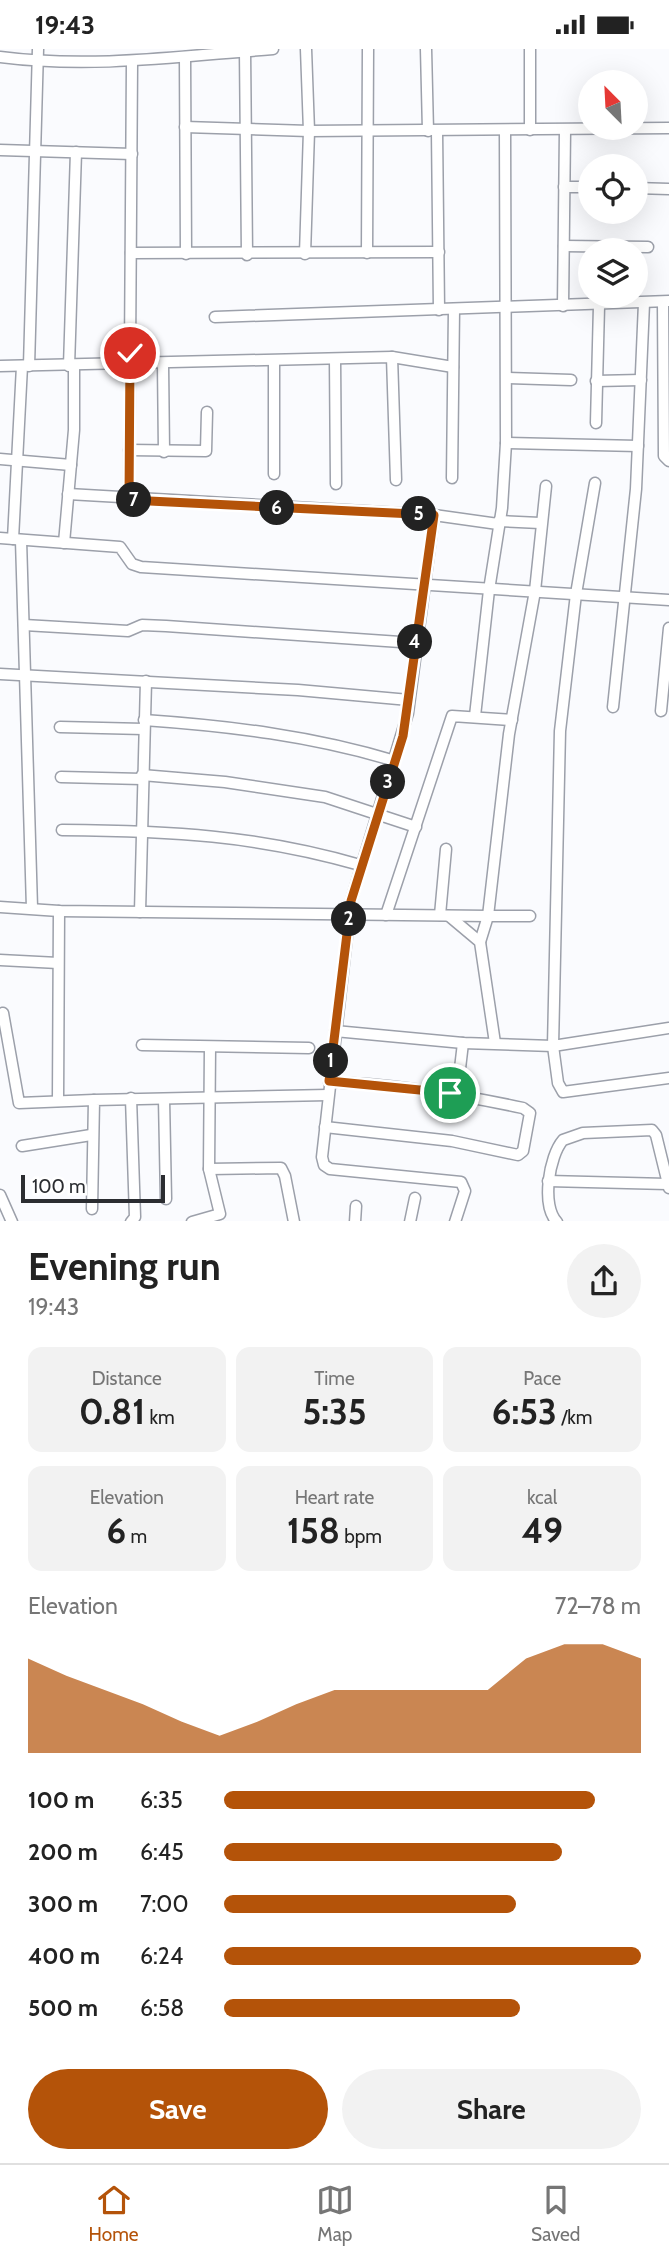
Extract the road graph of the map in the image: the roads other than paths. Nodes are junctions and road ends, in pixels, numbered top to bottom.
1 (38, 49) edge
2 (68, 49) edge
3 (109, 49) edge
4 (273, 49) edge
5 (306, 49) edge
6 (368, 49) edge
7 (426, 49) edge
8 (530, 49) edge
9 (244, 51) junction
10 (205, 52) edge
11 (157, 55) edge
12 (0, 57) edge
13 (184, 57) junction
14 (37, 62) junction
15 (67, 63) junction
16 (109, 63) junction
17 (132, 63) junction
18 (185, 127) junction
19 (669, 128) edge
20 (245, 129) junction
21 (530, 130) junction
22 (565, 130) junction
23 (309, 131) junction
24 (366, 131) junction
25 (433, 131) junction
26 (505, 131) junction
27 (0, 150) edge
28 (35, 151) junction
29 (76, 152) junction
30 (132, 154) junction
31 (564, 187) junction
32 (578, 187) edge
33 (648, 188) edge
34 (669, 189) edge
35 (564, 246) junction
36 (578, 246) edge
37 (439, 252) junction
38 (131, 253) junction
39 (367, 253) junction
40 (186, 254) junction
41 (305, 254) junction
42 (247, 255) junction
43 (666, 301) edge
44 (648, 303) edge
45 (563, 306) junction
46 (578, 306) edge
47 (505, 307) junction
48 (599, 308) edge
49 (644, 308) edge
50 (454, 309) junction
51 (439, 310) junction
52 (215, 317) dead end
53 (392, 357) junction
54 (335, 359) junction
55 (274, 361) junction
56 (163, 364) junction
57 (130, 365) junction
58 (0, 366) edge
59 (26, 366) junction
60 (71, 366) junction
61 (453, 367) junction
62 (508, 378) junction
63 (571, 380) dead end
64 (641, 380) junction
65 (596, 381) junction
66 (207, 412) dead end
67 (596, 423) dead end
68 (506, 443) junction
69 (638, 446) junction
70 (130, 450) junction
71 (164, 452) junction
72 (0, 459) edge
73 (18, 460) junction
74 (669, 461) edge
75 (71, 465) junction
76 (274, 474) dead end
77 (452, 478) dead end
78 (396, 480) dead end
79 (595, 483) dead end
80 (336, 484) dead end
81 (546, 485) dead end
82 (68, 494) junction
83 (129, 500) junction
84 (434, 515) junction
85 (498, 522) junction
86 (540, 523) junction
87 (0, 538) edge
88 (17, 539) junction
89 (64, 543) junction
90 (423, 584) junction
91 (489, 590) junction
92 (535, 591) junction
93 (576, 594) junction
94 (624, 599) junction
95 (669, 600) edge
96 (24, 625) junction
97 (669, 628) edge
98 (415, 643) junction
99 (667, 660) edge
100 (0, 674) edge
101 (26, 676) junction
102 (146, 681) junction
103 (409, 700) junction
104 (613, 707) dead end
105 (661, 711) dead end
106 (475, 716) junction
107 (512, 720) junction
108 (144, 725) junction
109 (60, 727) dead end
110 (395, 761) junction
111 (61, 777) dead end
112 (142, 777) junction
113 (377, 814) junction
114 (416, 827) junction
115 (62, 830) dead end
116 (141, 831) junction
117 (446, 849) dead end
118 (360, 865) junction
119 (0, 907) edge
120 (32, 908) junction
121 (59, 911) junction
122 (140, 912) junction
123 (350, 914) junction
124 (386, 915) junction
125 (444, 916) junction
126 (488, 916) junction
127 (530, 916) dead end
128 (480, 943) junction
129 (0, 960) edge
130 (58, 963) junction
131 (3, 1013) dead end
132 (669, 1028) edge
133 (335, 1031) junction
134 (463, 1043) junction
135 (495, 1043) junction
136 (142, 1045) dead end
137 (553, 1046) junction
138 (210, 1047) junction
139 (309, 1048) dead end
140 (669, 1077) edge
141 (329, 1081) junction
142 (457, 1094) junction
143 (328, 1095) junction
144 (212, 1097) junction
145 (131, 1098) junction
146 (164, 1099) junction
147 (94, 1100) junction
148 (58, 1101) junction
149 (325, 1127) junction
150 (91, 1135) junction
151 (669, 1138) edge
152 (657, 1140) junction
153 (22, 1146) dead end
154 (209, 1169) junction
155 (548, 1181) junction
156 (668, 1186) edge
157 (0, 1195) edge
158 (415, 1198) dead end
159 (166, 1199) dead end
160 (356, 1206) dead end
161 (92, 1209) dead end
162 (12, 1221) edge
163 (131, 1221) edge
164 (192, 1221) edge
165 (294, 1221) edge
166 (355, 1221) edge
167 (410, 1221) edge
168 (455, 1221) edge
169 (557, 1221) edge

1 - 14 street
2 - 15 street
3 - 16 street
4 - 9 street
5 - 23 street
6 - 24 street
7 - 25 street
8 - 21 street
9 - 10 street
9 - 20 street
10 - 13 street
11 - 13 street
11 - 17 street
12 - 14 street
13 - 18 street
14 - 15 street
14 - 28 street
15 - 16 street
16 - 17 street
17 - 30 street
18 - 20 street
18 - 40 street
19 - 22 street
20 - 23 street
20 - 42 street
21 - 22 street
21 - 26 street
22 - 31 street
23 - 24 street
23 - 41 street
24 - 25 street
24 - 39 street
25 - 26 street
25 - 37 street
26 - 47 street
27 - 28 street
28 - 29 street
28 - 59 street
29 - 30 street
29 - 60 street
30 - 38 street
31 - 32 street
31 - 35 street
33 - 34 street
35 - 36 street
35 - 45 street
37 - 39 street
37 - 51 street
38 - 40 street
38 - 57 street
39 - 41 street
40 - 42 street
41 - 42 street
43 - 44 street
43 - 74 street
45 - 46 street
45 - 47 street
47 - 50 street
47 - 62 street
48 - 65 street
49 - 64 street
50 - 51 street
50 - 61 street
51 - 52 street
53 - 54 street
53 - 61 street
53 - 78 street
54 - 55 street
54 - 80 street
55 - 56 street
55 - 76 street
56 - 57 street
56 - 71 street
57 - 60 street
57 - 70 street
58 - 59 street
59 - 60 street
59 - 73 street
60 - 75 street
61 - 77 street
62 - 63 street
62 - 68 street
64 - 65 street
64 - 69 street
65 - 67 street
66 - 71 street
68 - 69 street
68 - 85 street
69 - 94 street
70 - 71 street
70 - 83 street
72 - 73 street
73 - 75 street
73 - 88 street
75 - 82 street
79 - 93 street
81 - 86 street
82 - 83 street
82 - 89 street
83 - 84 street
84 - 85 street
84 - 90 street
85 - 86 street
85 - 91 street
86 - 92 street
87 - 88 street
88 - 89 street
88 - 96 street
89 - 90 street
90 - 91 street
90 - 98 street
91 - 92 street
91 - 106 street
92 - 93 street
92 - 107 street
93 - 94 street
93 - 137 street
94 - 95 street
94 - 104 street
96 - 98 street
96 - 101 street
97 - 99 street
98 - 103 street
99 - 105 street
100 - 101 street
101 - 102 street
101 - 120 street
102 - 103 street
102 - 108 street
103 - 110 street
106 - 107 street
106 - 114 street
107 - 126 street
108 - 109 street
108 - 110 street
108 - 112 street
110 - 113 street
111 - 112 street
112 - 113 street
112 - 116 street
113 - 114 street
113 - 118 street
114 - 124 street
115 - 116 street
116 - 118 street
116 - 122 street
117 - 125 street
118 - 123 street
119 - 120 street
120 - 121 street
121 - 122 street
121 - 130 street
122 - 123 street
123 - 124 street
123 - 133 street
124 - 125 street
125 - 126 street
125 - 128 street
126 - 127 street
126 - 128 street
128 - 135 street
129 - 130 street
130 - 148 street
131 - 148 street
132 - 137 street
133 - 134 street
133 - 141 street
134 - 135 street
134 - 142 street
135 - 137 street
136 - 138 street
137 - 140 street
138 - 139 street
138 - 144 street
141 - 142 street
141 - 143 street
142 - 149 street
143 - 144 street
143 - 149 street
144 - 146 street
144 - 154 street
145 - 146 street
145 - 147 street
145 - 163 street
146 - 159 street
147 - 148 street
147 - 150 street
149 - 168 street
150 - 153 street
150 - 161 street
151 - 152 street
152 - 155 street
152 - 156 street
154 - 164 street
154 - 165 street
155 - 156 street
155 - 169 street
157 - 162 street
158 - 167 street
160 - 166 street

